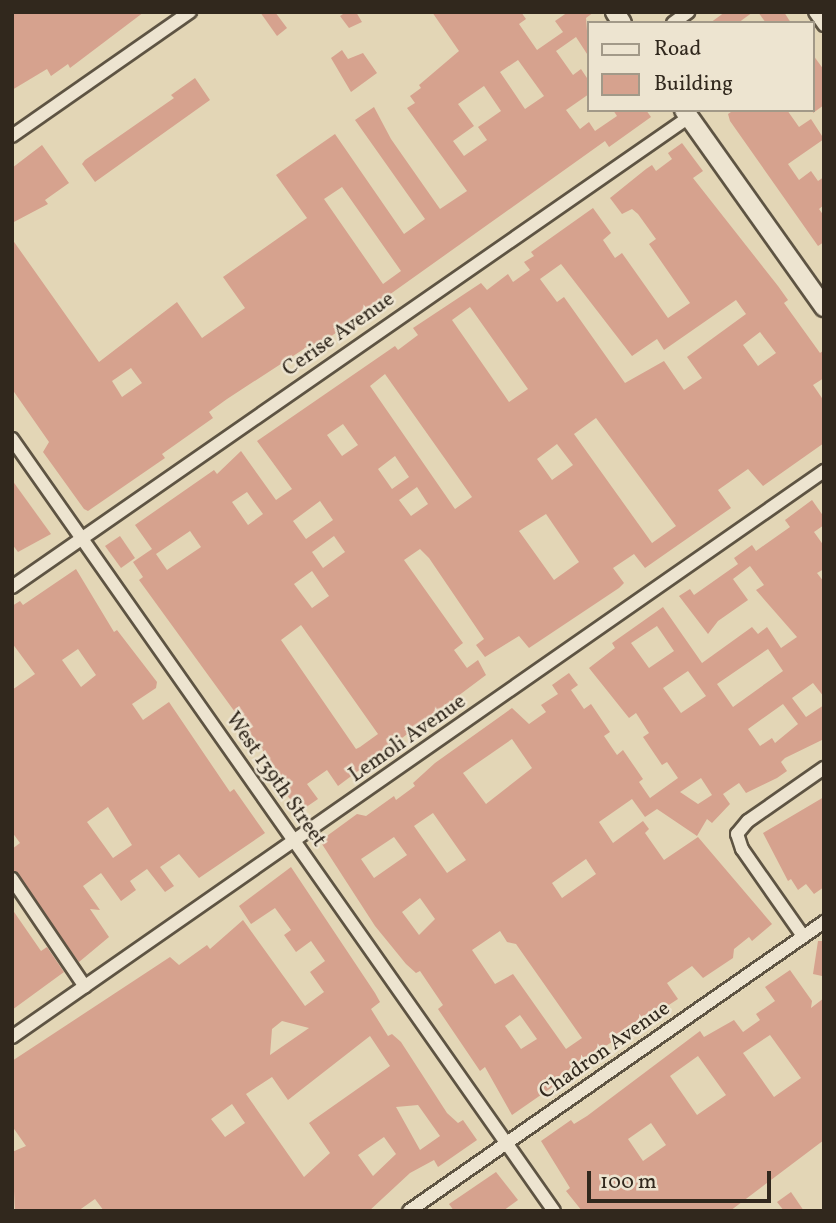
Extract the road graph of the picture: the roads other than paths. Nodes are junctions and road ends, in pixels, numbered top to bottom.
1 (190, 12) edge
2 (815, 12) edge
3 (824, 25) edge
4 (686, 113) edge
5 (12, 136) edge
6 (824, 307) edge
7 (12, 439) edge
8 (824, 471) edge
9 (82, 539) junction
10 (12, 586) edge
11 (824, 768) edge
12 (295, 842) junction
13 (12, 879) edge
14 (824, 922) edge
15 (803, 936) junction
16 (85, 987) junction
17 (12, 1037) edge
18 (506, 1143) junction
19 (409, 1211) edge
20 (554, 1211) edge

1 - 5 street
2 - 3 street
4 - 6 street
4 - 9 street, Cerise Avenue
7 - 9 street, West 139th Street
8 - 12 street, Lemoli Avenue
9 - 10 street, Cerise Avenue
9 - 12 street, West 139th Street
11 - 15 street
12 - 16 street, Lemoli Avenue
12 - 18 street, West 139th Street
13 - 16 street
14 - 15 street, Chadron Avenue
15 - 18 street, Chadron Avenue
16 - 17 street, Lemoli Avenue
18 - 19 street, Chadron Avenue
18 - 20 street, West 139th Street

